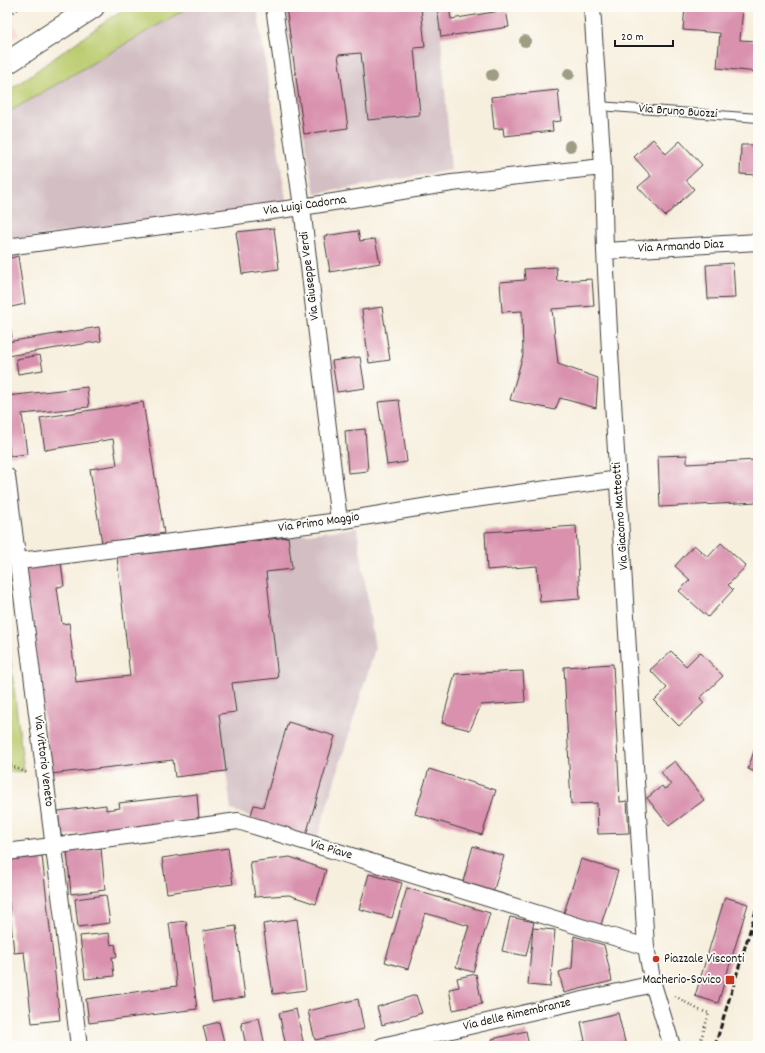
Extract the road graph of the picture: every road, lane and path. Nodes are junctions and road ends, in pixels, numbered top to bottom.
1 (21, 7) edge
2 (93, 7) edge
3 (274, 7) edge
4 (592, 7) edge
5 (7, 17) edge
6 (7, 63) edge
7 (599, 106) junction
8 (758, 118) edge
9 (603, 167) junction
10 (302, 207) junction
11 (758, 242) edge
12 (7, 247) edge
13 (605, 252) junction
14 (7, 476) edge
15 (619, 479) junction
16 (339, 521) junction
17 (15, 568) edge
18 (54, 846) junction
19 (7, 852) edge
20 (646, 947) junction
21 (652, 984) junction
22 (674, 995) dead end
23 (79, 1046) edge
24 (382, 1046) edge
25 (672, 1046) edge
26 (699, 1046) edge

1 - 5 path
2 - 6 main road
3 - 10 street, Via Giuseppe Verdi
4 - 7 street
7 - 8 lane, Via Bruno Buozzi
7 - 9 street
9 - 10 street, Via Luigi Cadorna
9 - 13 street, Via Giacomo Matteotti
10 - 12 street, Via Luigi Cadorna
10 - 16 street, Via Giuseppe Verdi
11 - 13 street, Via Armando Diaz
13 - 15 street, Via Giacomo Matteotti
14 - 17 street, Via Vittorio Veneto
15 - 16 street, Via Primo Maggio
15 - 20 street, Via Giacomo Matteotti
16 - 17 street, Via Primo Maggio
17 - 18 street, Via Vittorio Veneto
18 - 19 street, Via Piave
18 - 20 street, Via Piave
18 - 23 street, Via Vittorio Veneto
20 - 21 street
21 - 24 street, Via delle Rimembranze
21 - 25 street
22 - 26 path

